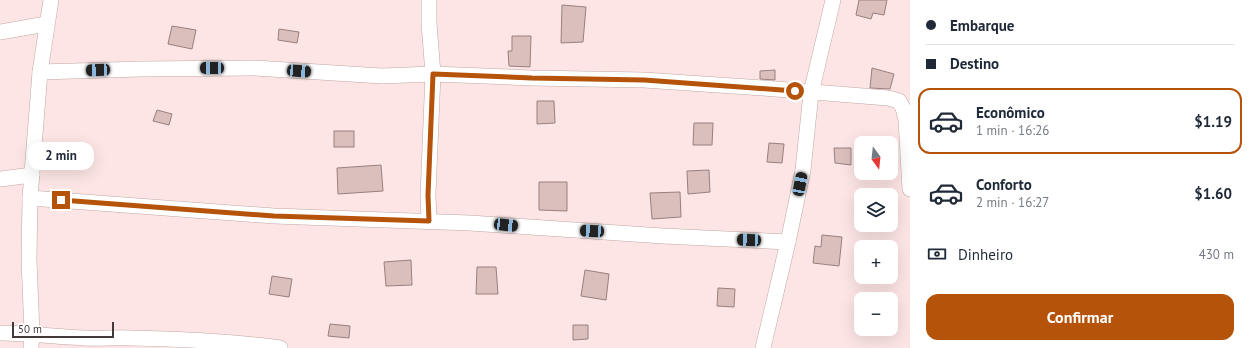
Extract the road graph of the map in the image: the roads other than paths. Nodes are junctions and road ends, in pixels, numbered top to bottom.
1 (51, 0) edge
2 (429, 0) edge
3 (833, 0) edge
4 (46, 24) junction
5 (0, 32) edge
6 (40, 72) junction
7 (433, 74) junction
8 (811, 93) junction
9 (32, 175) junction
10 (0, 179) edge
11 (910, 189) edge
12 (30, 198) junction
13 (429, 221) junction
14 (788, 242) junction
15 (0, 333) edge
16 (32, 341) edge
17 (280, 348) edge
18 (763, 348) edge

1 - 4 street
2 - 7 street
3 - 8 street
4 - 5 street
4 - 6 street
6 - 7 street
6 - 9 street
7 - 8 street
7 - 13 street
8 - 11 street
8 - 14 street
9 - 10 street
9 - 12 street
12 - 13 street
12 - 16 street
13 - 14 street
14 - 18 street
15 - 16 street
16 - 17 street

